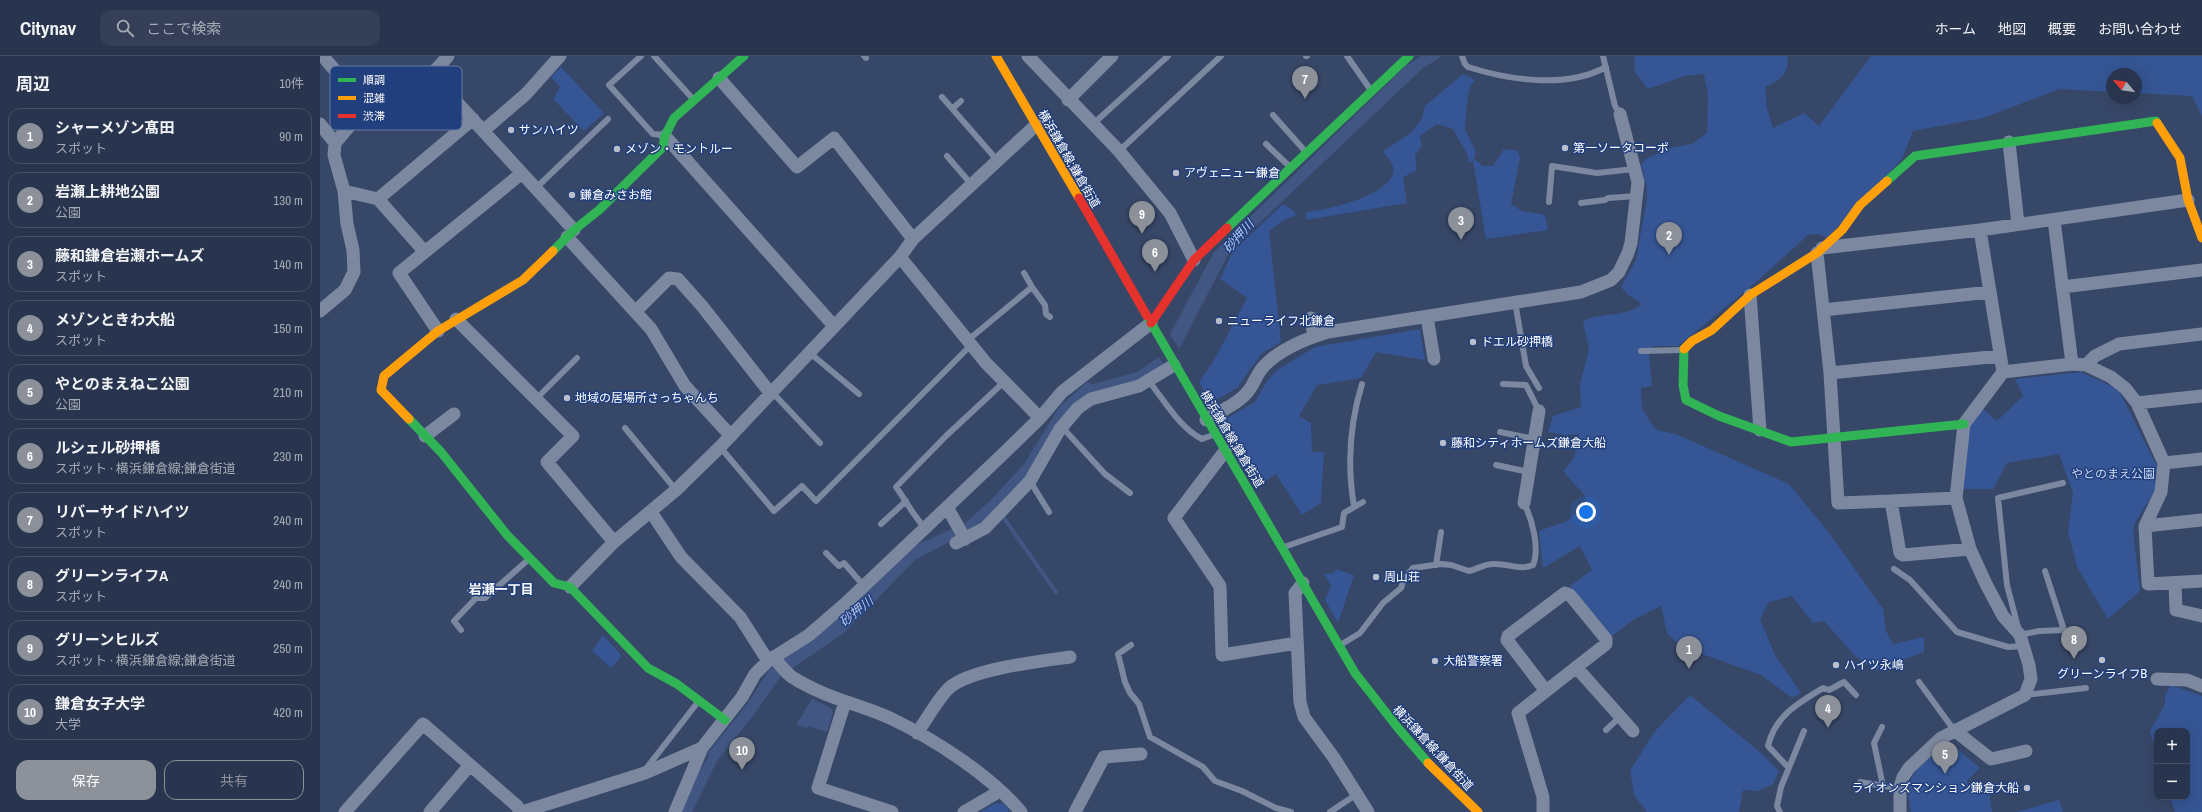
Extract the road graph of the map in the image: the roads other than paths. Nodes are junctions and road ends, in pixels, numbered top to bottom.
1 (323, 56) edge
2 (448, 56) edge
3 (560, 56) edge
4 (641, 56) edge
5 (654, 56) edge
6 (744, 56) edge
7 (996, 56) edge
8 (1028, 56) edge
9 (1112, 56) edge
10 (1168, 56) edge
11 (1221, 56) edge
12 (1347, 56) edge
13 (1409, 56) edge
14 (1462, 56) edge
15 (1603, 56) edge
16 (331, 66) edge
17 (439, 66) edge
18 (1606, 67) junction
19 (719, 78) junction
20 (1371, 90) junction
21 (942, 96) dead end
22 (961, 100) dead end
23 (1068, 100) junction
24 (694, 101) junction
25 (462, 107) edge
26 (953, 108) junction
27 (1620, 114) joint
28 (1273, 115) dead end
29 (473, 119) junction
30 (608, 119) dead end
31 (320, 124) edge
32 (1093, 124) junction
33 (1036, 125) junction
34 (462, 128) edge
35 (347, 130) edge
36 (460, 130) edge
37 (483, 131) junction
38 (665, 136) junction
39 (2009, 142) junction
40 (335, 144) junction
41 (1266, 144) dead end
42 (1119, 151) junction
43 (1306, 152) junction
44 (947, 156) dead end
45 (997, 160) junction
46 (1290, 167) junction
47 (1636, 168) junction
48 (522, 173) junction
49 (971, 184) junction
50 (536, 188) junction
51 (344, 191) junction
52 (1637, 196) junction
53 (378, 199) junction
54 (2188, 200) junction
55 (1549, 202) dead end
56 (1580, 203) dead end
57 (2054, 220) junction
58 (2018, 224) junction
59 (1980, 230) junction
60 (571, 234) junction
61 (2202, 238) edge
62 (913, 239) junction
63 (1819, 250) junction
64 (424, 251) junction
65 (900, 257) junction
66 (1194, 260) junction
67 (2202, 270) edge
68 (1024, 273) dead end
69 (2062, 286) junction
70 (1032, 287) junction
71 (1990, 292) junction
72 (1750, 296) junction
73 (1515, 302) junction
74 (320, 310) edge
75 (1823, 310) junction
76 (636, 311) junction
77 (1427, 317) junction
78 (1050, 318) dead end
79 (1311, 318) dead end
80 (456, 319) junction
81 (1151, 323) junction
82 (834, 326) junction
83 (438, 331) junction
84 (2202, 334) edge
85 (1314, 336) junction
86 (970, 342) junction
87 (1683, 350) junction
88 (1641, 351) dead end
89 (810, 353) junction
90 (2000, 356) junction
91 (577, 358) dead end
92 (1434, 359) dead end
93 (1173, 363) junction
94 (2072, 364) junction
95 (2086, 365) junction
96 (2003, 372) junction
97 (1830, 373) junction
98 (1005, 380) junction
99 (1148, 380) junction
100 (1362, 384) dead end
101 (1503, 384) dead end
102 (1539, 388) dead end
103 (772, 393) junction
104 (859, 394) dead end
105 (2202, 396) edge
106 (536, 399) junction
107 (2138, 403) junction
108 (1539, 411) joint
109 (454, 414) dead end
110 (1042, 415) junction
111 (1206, 420) junction
112 (1964, 424) junction
113 (625, 428) dead end
114 (1061, 428) junction
115 (1760, 430) junction
116 (1500, 432) dead end
117 (1215, 434) junction
118 (425, 436) junction
119 (731, 436) junction
120 (1833, 437) junction
121 (1535, 439) junction
122 (820, 443) dead end
123 (720, 447) junction
124 (1225, 451) junction
125 (2202, 459) edge
126 (2164, 462) junction
127 (1496, 465) dead end
128 (1529, 472) junction
129 (1030, 481) junction
130 (2063, 483) dead end
131 (676, 490) junction
132 (1130, 494) dead end
133 (1956, 498) junction
134 (906, 501) junction
135 (1891, 501) junction
136 (1363, 502) dead end
137 (1524, 503) joint
138 (1354, 506) junction
139 (947, 508) junction
140 (651, 512) junction
141 (1049, 512) dead end
142 (2202, 520) edge
143 (881, 524) dead end
144 (2145, 526) junction
145 (925, 528) junction
146 (1441, 532) dead end
147 (614, 542) junction
148 (1282, 548) junction
149 (1970, 549) junction
150 (826, 553) dead end
151 (530, 558) junction
152 (1436, 565) junction
153 (1894, 569) dead end
154 (2045, 571) dead end
155 (2202, 581) edge
156 (1303, 583) junction
157 (2175, 584) junction
158 (864, 586) junction
159 (570, 587) junction
160 (470, 591) dead end
161 (476, 598) junction
162 (2202, 616) edge
163 (461, 630) dead end
164 (2022, 640) junction
165 (1297, 644) junction
166 (1131, 645) dead end
167 (1340, 646) junction
168 (1070, 656) dead end
169 (772, 659) junction
170 (1576, 667) junction
171 (2157, 679) dead end
172 (1919, 682) dead end
173 (2202, 686) edge
174 (2086, 688) dead end
175 (1546, 691) junction
176 (1856, 695) dead end
177 (2025, 695) junction
178 (699, 701) junction
179 (845, 702) junction
180 (1620, 717) junction
181 (725, 720) junction
182 (1882, 727) dead end
183 (1606, 730) dead end
184 (1954, 730) junction
185 (1633, 731) dead end
186 (1804, 731) dead end
187 (917, 733) junction
188 (702, 748) junction
189 (2026, 751) dead end
190 (1142, 754) dead end
191 (470, 765) junction
192 (1788, 767) junction
193 (645, 773) junction
194 (1860, 782) dead end
195 (1883, 786) junction
196 (1900, 787) junction
197 (1000, 791) junction
198 (1357, 794) junction
199 (345, 812) edge
200 (430, 812) edge
201 (521, 812) edge
202 (675, 812) edge
203 (892, 812) edge
204 (964, 812) edge
205 (1021, 812) edge
206 (1075, 812) edge
207 (1291, 812) edge
208 (1330, 812) edge
209 (1368, 812) edge
210 (1478, 812) edge
211 (1543, 812) edge
212 (1780, 812) edge
213 (1900, 812) edge

1 - 16 street
2 - 17 street
3 - 37 street
4 - 38 lane
5 - 24 lane
6 - 19 street
7 - 33 street, 横浜鎌倉線;鎌倉街道
8 - 23 street
9 - 23 street
10 - 32 lane
11 - 42 lane
12 - 20 lane
13 - 20 street
14 - 18 lane
15 - 18 lane
18 - 27 lane
19 - 24 street
19 - 62 street
20 - 43 street
21 - 26 lane
22 - 26 lane
23 - 32 street
24 - 38 street
25 - 29 street
26 - 45 lane
27 - 47 street
28 - 43 lane
29 - 34 street
29 - 37 street
30 - 50 lane
31 - 40 street
32 - 42 street
33 - 45 street
33 - 81 street, 横浜鎌倉線;鎌倉街道
35 - 40 street
36 - 53 street
37 - 48 street
38 - 60 street
38 - 82 street
39 - 54 street
39 - 58 street
39 - 63 street
40 - 51 street
41 - 46 lane
42 - 66 street
43 - 46 street
44 - 49 lane
45 - 49 street
46 - 66 street
47 - 52 street
47 - 55 lane
48 - 50 street
48 - 64 street
49 - 62 street
50 - 60 street
51 - 53 street
51 - 74 street
52 - 56 lane
52 - 73 street
53 - 64 street
54 - 57 street
54 - 61 street
57 - 58 street
57 - 69 street
58 - 59 street
59 - 63 street
59 - 71 street
60 - 76 street
60 - 80 street
62 - 65 street
63 - 72 street
63 - 75 street
64 - 83 street
65 - 82 street
65 - 86 street
66 - 81 street
67 - 69 street
68 - 70 lane
69 - 94 street
70 - 78 lane
70 - 86 lane
71 - 75 street
71 - 90 street
72 - 87 street
72 - 115 street
73 - 77 street
73 - 102 lane
75 - 97 street
76 - 103 street
76 - 119 street
77 - 85 street
77 - 92 street
79 - 85 street
80 - 83 street
80 - 106 street
81 - 93 street, 横浜鎌倉線;鎌倉街道
81 - 110 street
82 - 89 street
83 - 118 street
84 - 95 street
85 - 111 street
86 - 98 street
86 - 123 lane
87 - 88 lane
87 - 115 street
89 - 103 street
89 - 104 lane
90 - 96 street
90 - 97 street
91 - 106 lane
93 - 99 street
93 - 111 street, 横浜鎌倉線;鎌倉街道
94 - 95 street
94 - 96 street
95 - 107 street
96 - 112 street
97 - 120 street
98 - 110 street
98 - 134 lane
99 - 114 street
99 - 117 lane
100 - 138 lane
101 - 108 lane
103 - 119 street
103 - 122 lane
105 - 107 street
106 - 147 street
107 - 126 street
108 - 121 street
109 - 118 street
110 - 114 street
110 - 139 street
111 - 117 street, 横浜鎌倉線;鎌倉街道
112 - 120 street
112 - 133 street
113 - 131 lane
114 - 129 street
114 - 132 lane
115 - 120 street
116 - 121 lane
117 - 124 street, 横浜鎌倉線;鎌倉街道
118 - 151 street
119 - 123 street
120 - 135 street
121 - 128 street
123 - 131 street
124 - 148 street, 横浜鎌倉線;鎌倉街道
124 - 165 street
125 - 126 street
126 - 144 street
127 - 128 lane
128 - 137 street
129 - 139 street
129 - 141 lane
130 - 164 lane
131 - 140 street
133 - 135 street
133 - 149 street
134 - 143 lane
134 - 145 lane
135 - 149 street
136 - 138 lane
137 - 152 lane
138 - 148 lane
139 - 145 street
140 - 147 street
140 - 169 street
142 - 144 street
144 - 157 street
145 - 158 street
146 - 152 lane
147 - 159 street
148 - 156 street, 横浜鎌倉線;鎌倉街道
149 - 164 street
150 - 158 lane
151 - 159 street
151 - 161 lane
152 - 167 lane
153 - 164 lane
154 - 164 lane
155 - 157 street
156 - 165 street
156 - 167 street, 横浜鎌倉線;鎌倉街道
157 - 162 street
158 - 169 street
159 - 178 street
160 - 161 lane
161 - 163 lane
164 - 177 street
165 - 198 street
166 - 207 lane
167 - 210 street, 横浜鎌倉線;鎌倉街道
168 - 187 street
169 - 179 street
169 - 181 street
170 - 175 street
170 - 175 street
170 - 180 street
171 - 173 street
172 - 184 lane
174 - 177 lane
175 - 211 street
176 - 192 lane
177 - 184 street
178 - 181 street
178 - 193 lane
179 - 187 street
179 - 203 street
180 - 183 lane
180 - 185 street
181 - 188 street
182 - 195 lane
184 - 189 street
184 - 196 street
186 - 192 lane
187 - 197 street
188 - 193 street
188 - 202 street
190 - 206 street
191 - 199 street
191 - 200 street
191 - 201 street
192 - 212 lane
193 - 201 street
194 - 195 lane
195 - 196 lane
196 - 213 street
197 - 204 street
197 - 205 street
198 - 208 lane
198 - 209 street

